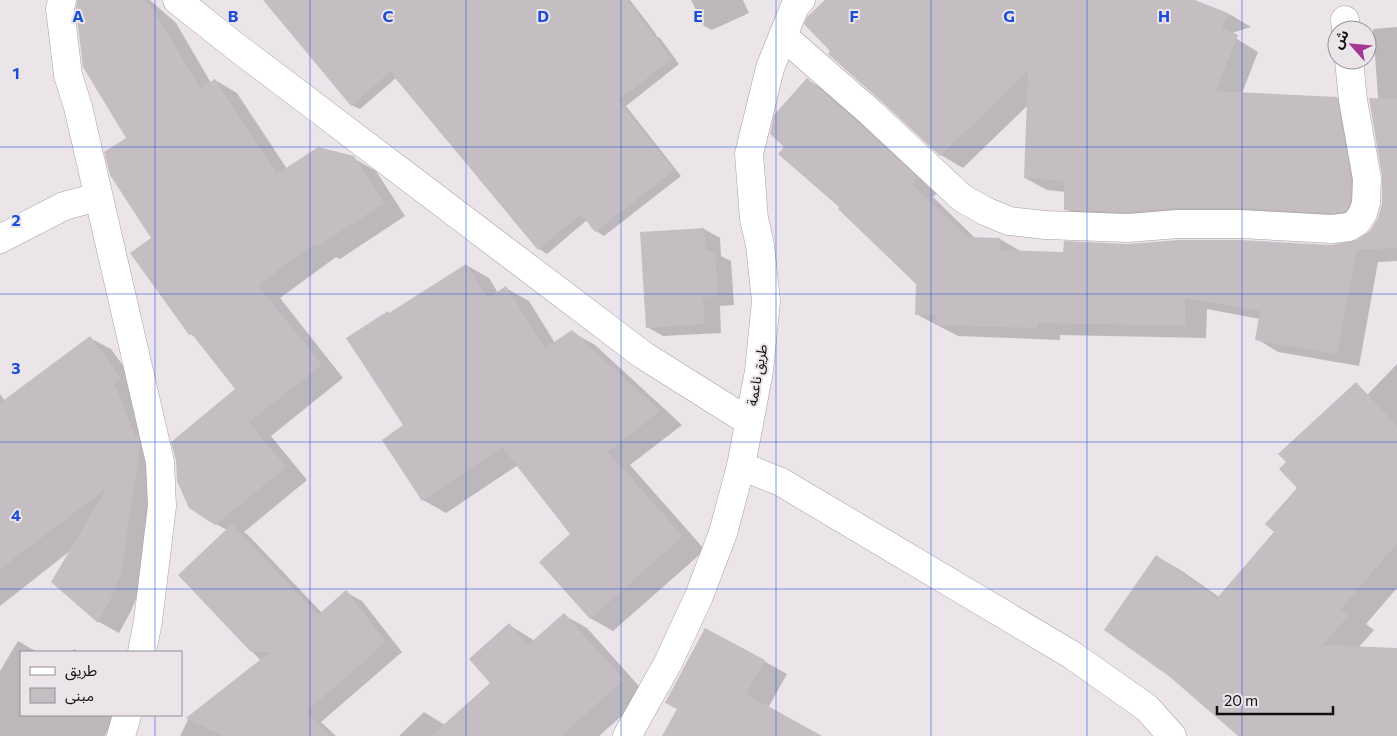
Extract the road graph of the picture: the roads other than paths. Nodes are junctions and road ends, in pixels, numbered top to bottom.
1 (62, 0) edge
2 (176, 0) edge
3 (801, 0) edge
4 (783, 36) junction
5 (1350, 70) edge
6 (98, 196) junction
7 (0, 240) edge
8 (748, 421) junction
9 (741, 466) junction
10 (142, 651) edge
11 (127, 716) edge
12 (1165, 734) edge
13 (121, 736) edge
14 (627, 736) edge

1 - 6 street
2 - 8 street
3 - 4 street, طريق ناعمة
4 - 5 street
4 - 8 street, طريق ناعمة
6 - 7 street
6 - 10 street
8 - 9 street, طريق ناعمة
9 - 12 street
9 - 14 street, طريق ناعمة
11 - 13 street

